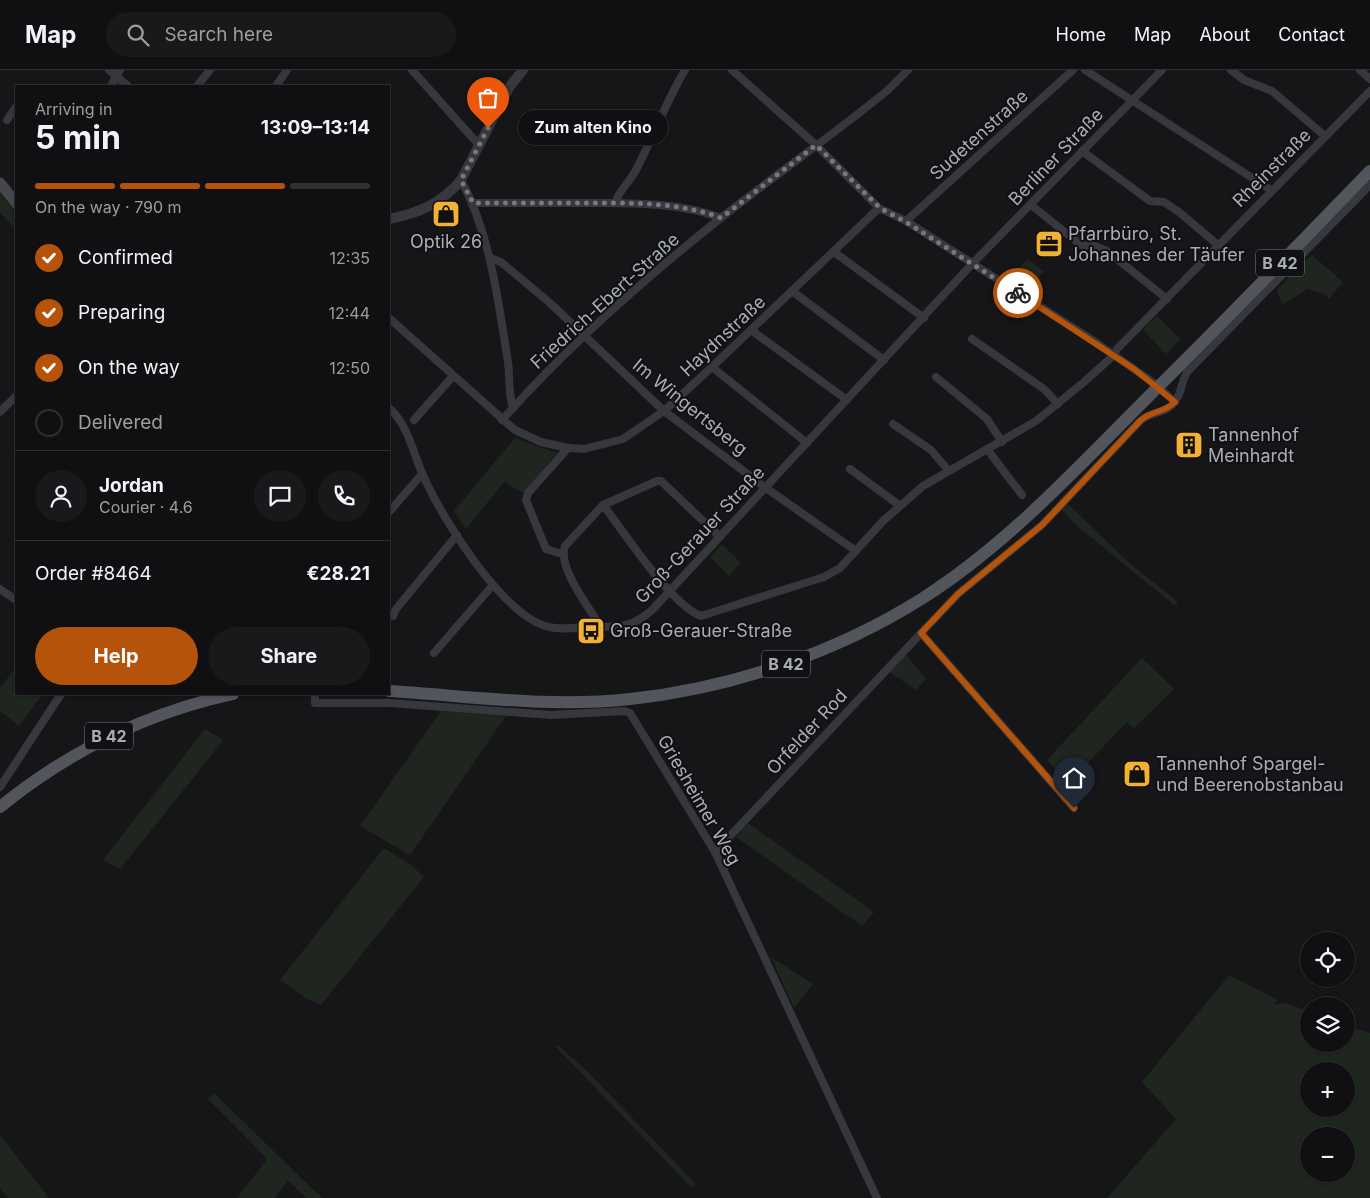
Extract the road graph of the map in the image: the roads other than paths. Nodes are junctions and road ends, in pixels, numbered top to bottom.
1 (109, 70) edge
2 (210, 70) edge
3 (287, 70) edge
4 (412, 70) edge
5 (524, 70) edge
6 (685, 70) edge
7 (732, 70) edge
8 (908, 70) edge
9 (1073, 70) edge
10 (1085, 70) edge
11 (1162, 70) edge
12 (1231, 70) edge
13 (1360, 70) edge
14 (118, 73) edge
15 (1370, 79) edge
16 (112, 85) edge
17 (127, 85) edge
18 (198, 85) edge
19 (277, 85) edge
20 (1370, 91) edge
21 (1133, 100) junction
22 (15, 108) edge
23 (7, 120) dead end
24 (1325, 136) junction
25 (479, 145) junction
26 (816, 145) junction
27 (1082, 152) junction
28 (1370, 171) edge
29 (461, 180) junction
30 (0, 183) edge
31 (1370, 185) edge
32 (1271, 190) junction
33 (15, 202) edge
34 (473, 203) junction
35 (615, 203) junction
36 (1032, 204) junction
37 (880, 208) junction
38 (390, 218) edge
39 (721, 218) junction
40 (906, 222) junction
41 (1218, 245) junction
42 (834, 252) junction
43 (490, 258) junction
44 (972, 264) junction
45 (792, 291) junction
46 (1167, 299) junction
47 (924, 318) junction
48 (390, 319) edge
49 (751, 330) junction
50 (584, 336) junction
51 (972, 339) dead end
52 (1114, 355) junction
53 (884, 360) junction
54 (712, 368) junction
55 (453, 376) junction
56 (936, 377) dead end
57 (1155, 384) junction
58 (15, 397) edge
59 (846, 400) junction
60 (1175, 402) junction
61 (1058, 404) junction
62 (513, 408) junction
63 (390, 411) edge
64 (664, 411) junction
65 (0, 412) edge
66 (414, 420) dead end
67 (502, 420) junction
68 (892, 424) dead end
69 (1002, 442) junction
70 (807, 443) junction
71 (568, 448) junction
72 (987, 449) junction
73 (850, 469) dead end
74 (948, 470) junction
75 (422, 474) junction
76 (766, 488) junction
77 (1022, 495) dead end
78 (899, 505) junction
79 (602, 506) junction
80 (390, 511) edge
81 (457, 535) junction
82 (720, 537) junction
83 (856, 551) junction
84 (562, 554) junction
85 (492, 586) junction
86 (0, 589) edge
87 (670, 591) junction
88 (15, 599) edge
89 (392, 616) dead end
90 (600, 626) junction
91 (921, 633) junction
92 (434, 653) dead end
93 (390, 691) edge
94 (60, 695) edge
95 (228, 695) edge
96 (315, 695) edge
97 (0, 788) edge
98 (0, 807) edge
99 (1074, 808) dead end
100 (715, 852) junction
101 (877, 1198) edge

1 - 14 street
2 - 18 street
3 - 19 street
4 - 25 street
5 - 25 street
6 - 35 street
7 - 26 street
8 - 26 street, Friedrich-Ebert-Straße
9 - 40 street, Sudetenstraße
10 - 21 street
11 - 21 street, Berliner Straße
12 - 24 street
13 - 15 street
14 - 16 street
14 - 17 street
20 - 24 street, Rheinstraße
21 - 27 street, Berliner Straße
21 - 32 street
22 - 23 street
24 - 32 street, Rheinstraße
25 - 29 street
26 - 37 street
26 - 39 street, Friedrich-Ebert-Straße
27 - 36 street, Berliner Straße
27 - 41 street
28 - 57 main road, B 42
29 - 34 street
29 - 38 street
30 - 33 main road
31 - 60 street
32 - 41 street, Rheinstraße
34 - 35 street
34 - 43 street
35 - 39 street
36 - 44 street, Berliner Straße
36 - 46 street
37 - 40 street
37 - 42 street, Haydnstraße
39 - 50 street, Friedrich-Ebert-Straße
40 - 44 street
41 - 46 street, Rheinstraße
42 - 45 street, Haydnstraße
42 - 47 street
43 - 50 street, Im Wingertsberg
43 - 62 street
44 - 47 street, Groß-Gerauer Straße
44 - 52 street
45 - 49 street, Haydnstraße
45 - 53 street
46 - 52 street, Rheinstraße
47 - 53 street, Groß-Gerauer Straße
48 - 55 street, Haydnstraße
49 - 54 street, Haydnstraße
49 - 59 street
50 - 62 street, Friedrich-Ebert-Straße
50 - 64 street, Im Wingertsberg
51 - 61 street
52 - 57 street
52 - 61 street, Rheinstraße
53 - 59 street, Groß-Gerauer Straße
54 - 64 street, Haydnstraße
54 - 70 street
55 - 66 street
55 - 67 street, Haydnstraße
56 - 69 street
57 - 60 street
57 - 93 main road, B 42
58 - 65 street
59 - 70 street, Groß-Gerauer Straße
60 - 91 street, Orfelder Rod
61 - 69 street, Rheinstraße
62 - 67 street, Friedrich-Ebert-Straße
63 - 75 street, Groß-Gerauer Straße
64 - 71 street, Haydnstraße
64 - 76 street, Im Wingertsberg
67 - 71 street, Haydnstraße
68 - 74 street
69 - 72 street, Rheinstraße
70 - 76 street, Groß-Gerauer Straße
71 - 84 street
72 - 74 street, Rheinstraße
72 - 77 street
73 - 78 street
74 - 78 street, Rheinstraße
75 - 80 street
75 - 81 street, Groß-Gerauer Straße
76 - 82 street, Groß-Gerauer Straße
76 - 83 street, Im Wingertsberg
78 - 83 street, Rheinstraße
79 - 82 street
79 - 84 street
79 - 87 street
81 - 85 street, Groß-Gerauer Straße
81 - 89 street
82 - 87 street, Groß-Gerauer Straße
83 - 87 street, Rheinstraße
84 - 90 street
85 - 90 street, Groß-Gerauer Straße
85 - 92 street
86 - 88 street
87 - 90 street, Groß-Gerauer Straße
91 - 99 street
91 - 100 street, Orfelder Rod
94 - 97 street
95 - 98 main road, B 42
96 - 100 street, Griesheimer Weg
100 - 101 street, Griesheimer Weg

